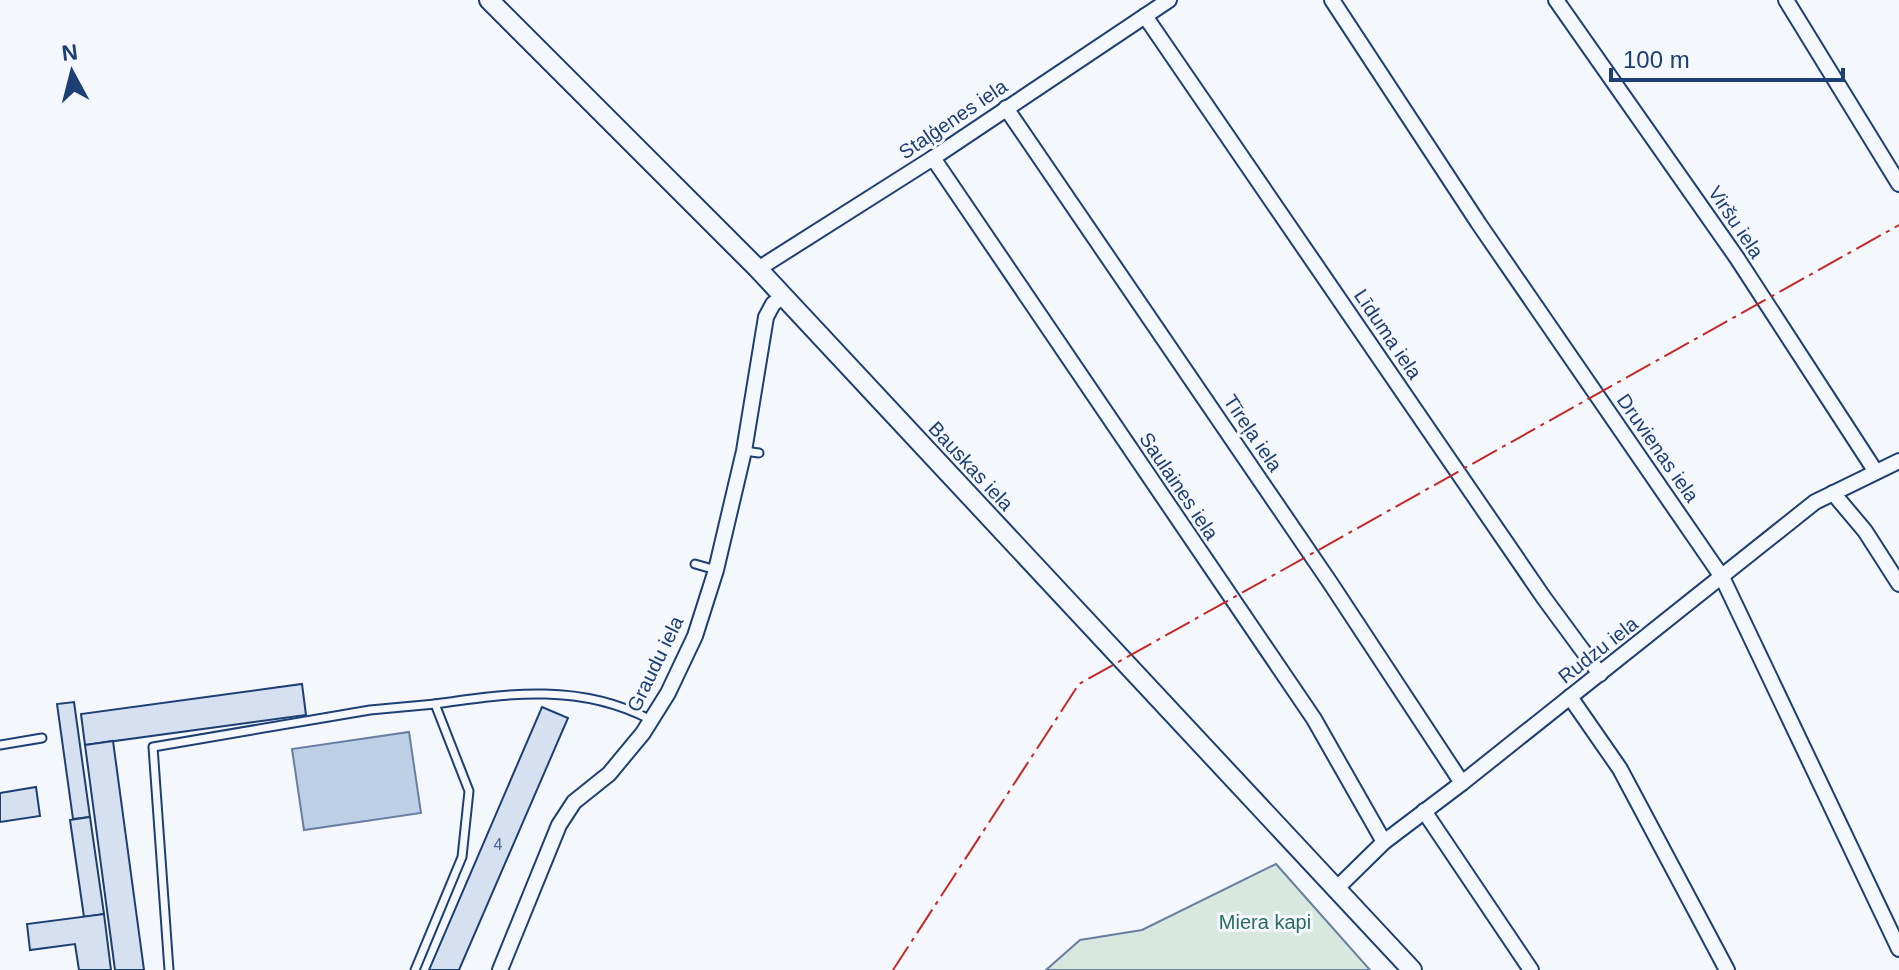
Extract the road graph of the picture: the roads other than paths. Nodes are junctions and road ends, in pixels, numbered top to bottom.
1 (489, 0) edge
2 (1169, 0) edge
3 (1332, 0) edge
4 (1556, 0) edge
5 (1786, 0) edge
6 (1145, 16) junction
7 (1006, 108) junction
8 (933, 158) junction
9 (1899, 184) edge
10 (758, 269) junction
11 (783, 296) junction
12 (1899, 461) edge
13 (1876, 472) junction
14 (1833, 493) junction
15 (695, 564) dead end
16 (716, 570) junction
17 (1722, 577) junction
18 (1899, 584) edge
19 (1600, 674) junction
20 (1570, 697) junction
21 (435, 704) junction
22 (651, 720) junction
23 (42, 738) dead end
24 (0, 745) edge
25 (1462, 783) junction
26 (1424, 811) junction
27 (1384, 842) junction
28 (1335, 890) junction
29 (1899, 949) edge
30 (169, 970) edge
31 (415, 970) edge
32 (500, 970) edge
33 (1412, 970) edge
34 (1531, 970) edge
35 (1727, 970) edge

1 - 10 street, Bauskas iela
2 - 6 street, Staļģenes iela
3 - 17 street, Druvienas iela
4 - 13 street, Viršu iela
5 - 9 street
6 - 7 street, Staļģenes iela
6 - 19 street, Līduma iela
7 - 8 street, Staļģenes iela
7 - 25 street, Tīreļa iela
8 - 10 street, Staļģenes iela
8 - 27 street, Saulaines iela
10 - 11 street, Bauskas iela
11 - 16 street, Graudu iela
11 - 28 street, Bauskas iela
12 - 13 street, Rudzu iela
13 - 14 street, Rudzu iela
14 - 17 street, Rudzu iela
14 - 18 street
15 - 16 lane
16 - 22 street, Graudu iela
17 - 19 street, Rudzu iela
17 - 29 street, Druvienas iela
19 - 20 street, Rudzu iela
20 - 25 street, Rudzu iela
20 - 35 street
21 - 22 lane
21 - 30 lane
21 - 31 lane
22 - 32 street, Graudu iela
23 - 24 lane
25 - 26 street, Rudzu iela
26 - 27 street, Rudzu iela
26 - 34 street
27 - 28 street, Rudzu iela
28 - 33 street, Bauskas iela

